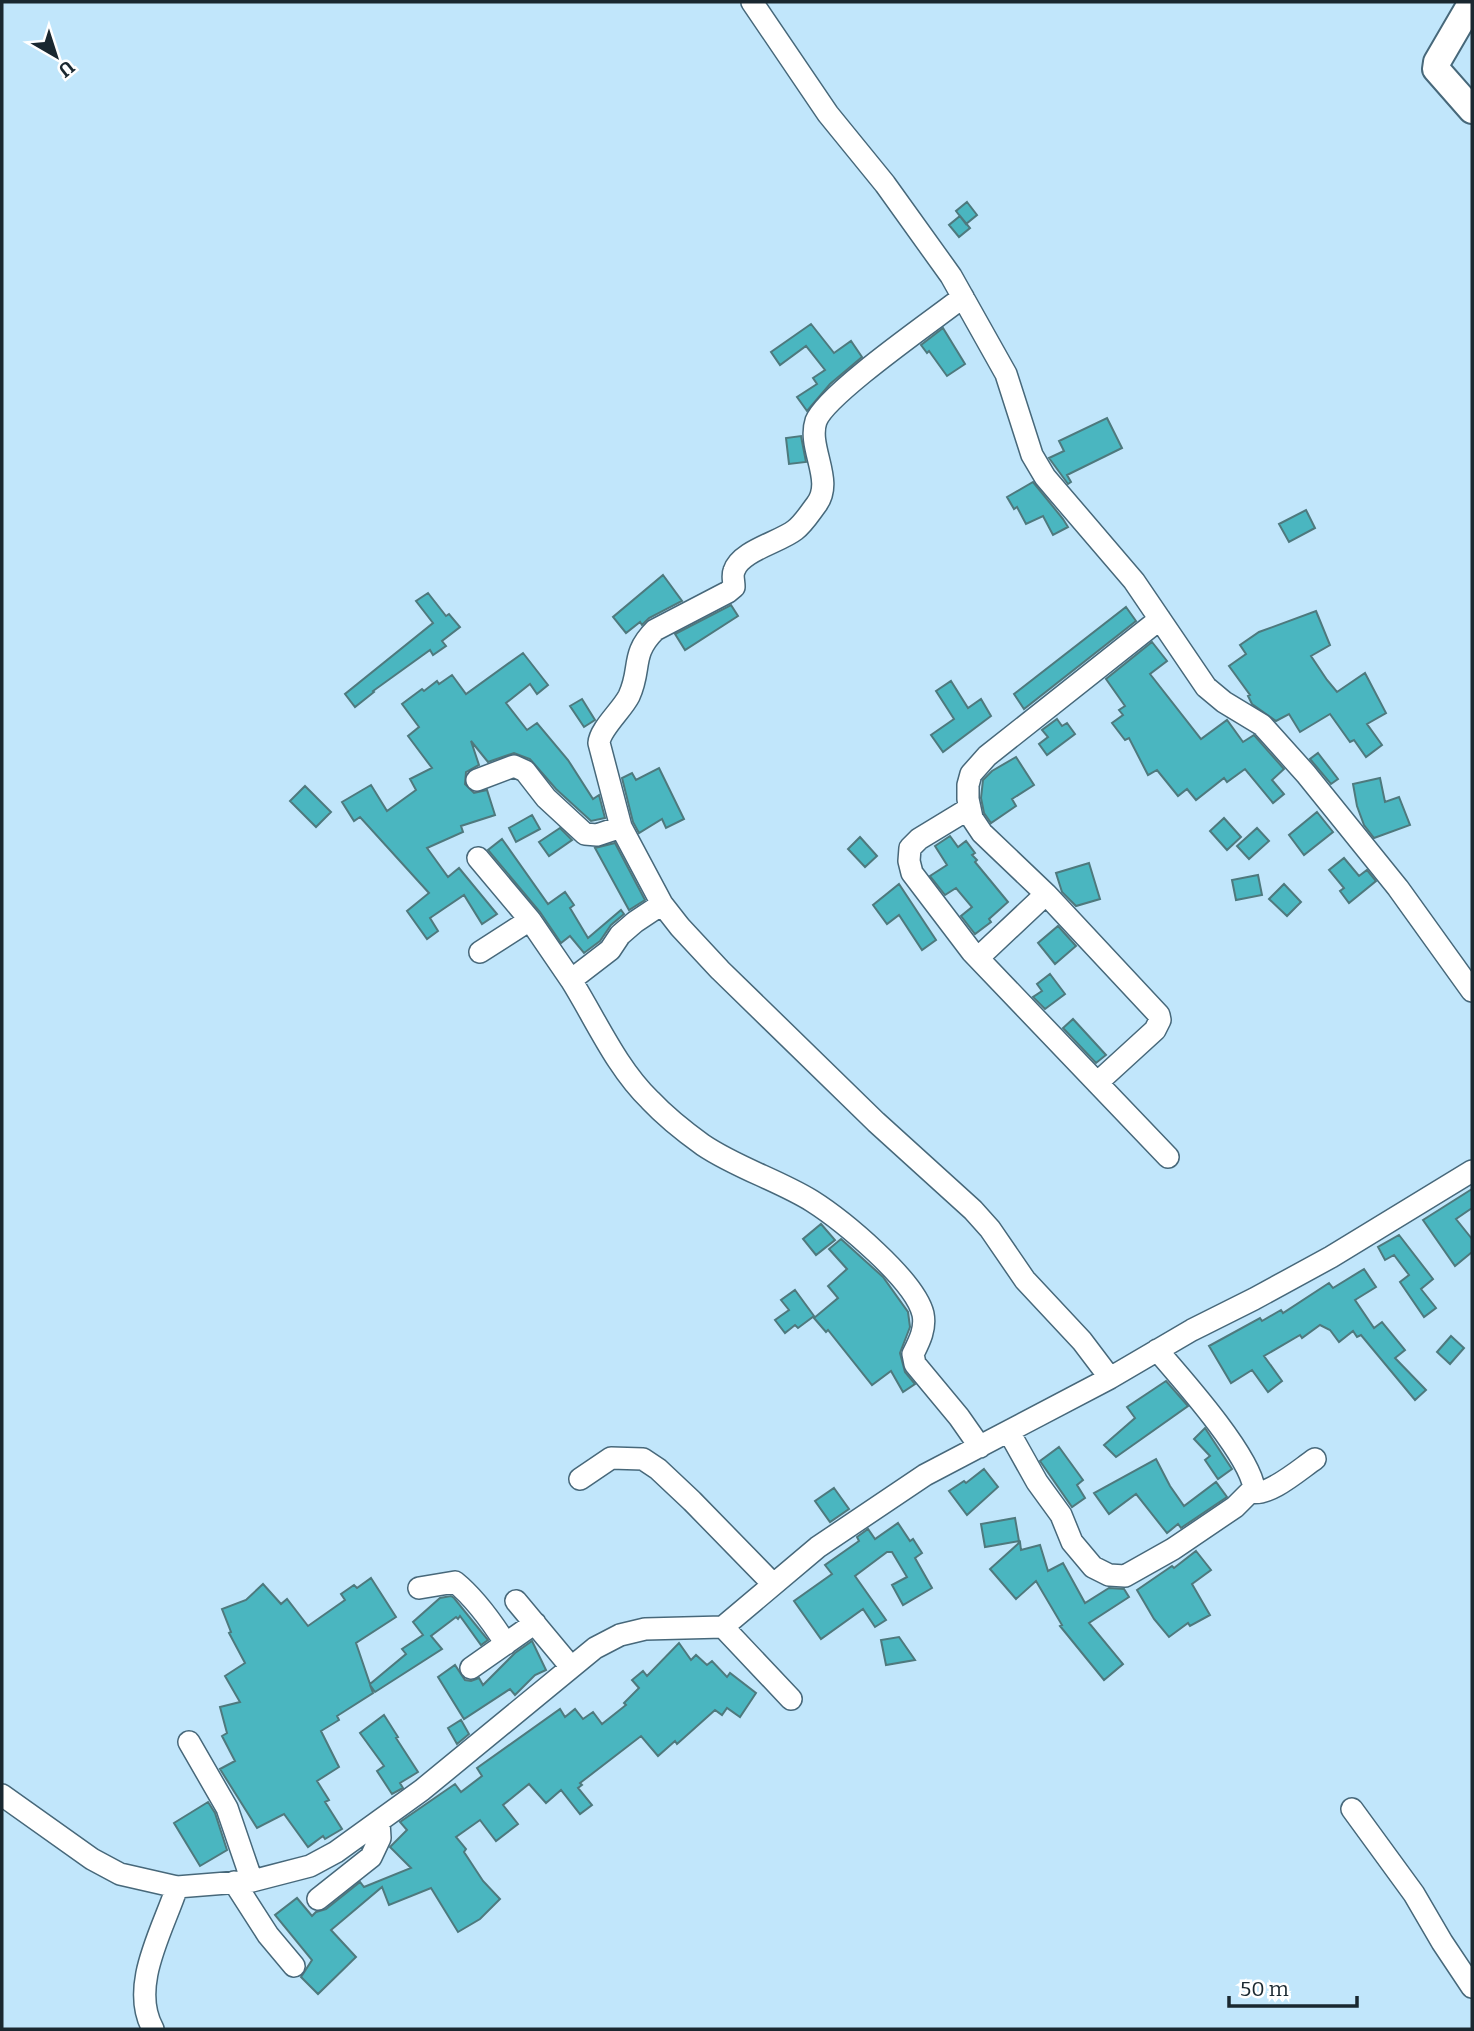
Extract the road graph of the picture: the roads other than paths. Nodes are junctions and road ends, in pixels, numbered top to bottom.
1 (752, 2) edge
2 (1472, 2) edge
3 (1472, 110) edge
4 (963, 297) junction
5 (1160, 620) junction
6 (477, 780) dead end
7 (970, 808) junction
8 (621, 827) junction
9 (478, 858) dead end
10 (1045, 894) junction
11 (662, 904) junction
12 (530, 920) junction
13 (480, 952) dead end
14 (978, 958) junction
15 (571, 980) junction
16 (1472, 991) edge
17 (1097, 1083) junction
18 (1168, 1157) dead end
19 (1472, 1171) edge
20 (1157, 1350) junction
21 (1110, 1378) junction
22 (1009, 1432) junction
23 (980, 1447) junction
24 (1315, 1459) dead end
25 (580, 1479) dead end
26 (1251, 1492) junction
27 (773, 1584) junction
28 (419, 1588) dead end
29 (516, 1601) dead end
30 (535, 1623) junction
31 (723, 1627) junction
32 (506, 1644) junction
33 (570, 1667) junction
34 (471, 1668) dead end
35 (791, 1699) dead end
36 (190, 1742) dead end
37 (2, 1796) edge
38 (1352, 1809) dead end
39 (379, 1822) junction
40 (243, 1882) junction
41 (177, 1887) junction
42 (318, 1899) dead end
43 (294, 1966) dead end
44 (1472, 1987) edge
45 (153, 2029) edge

1 - 4 street
2 - 3 main road
4 - 5 street
4 - 8 street
5 - 7 street
5 - 16 street
6 - 8 street
7 - 10 street
7 - 14 street
8 - 11 street
9 - 12 street
10 - 14 street
10 - 17 street
11 - 15 street
11 - 21 street
12 - 13 street
12 - 15 street
14 - 17 street
15 - 23 street
17 - 18 street
19 - 20 street
20 - 21 street
20 - 26 street
21 - 22 street
22 - 23 street
22 - 26 street
23 - 27 street
24 - 26 street
25 - 27 street
27 - 31 street
28 - 32 street
29 - 30 street
30 - 32 street
30 - 33 street
31 - 33 street
31 - 35 street
32 - 34 street
33 - 39 street
36 - 40 street
37 - 41 street
38 - 44 street
39 - 40 street
39 - 42 street
40 - 41 street
40 - 43 street
41 - 45 street

